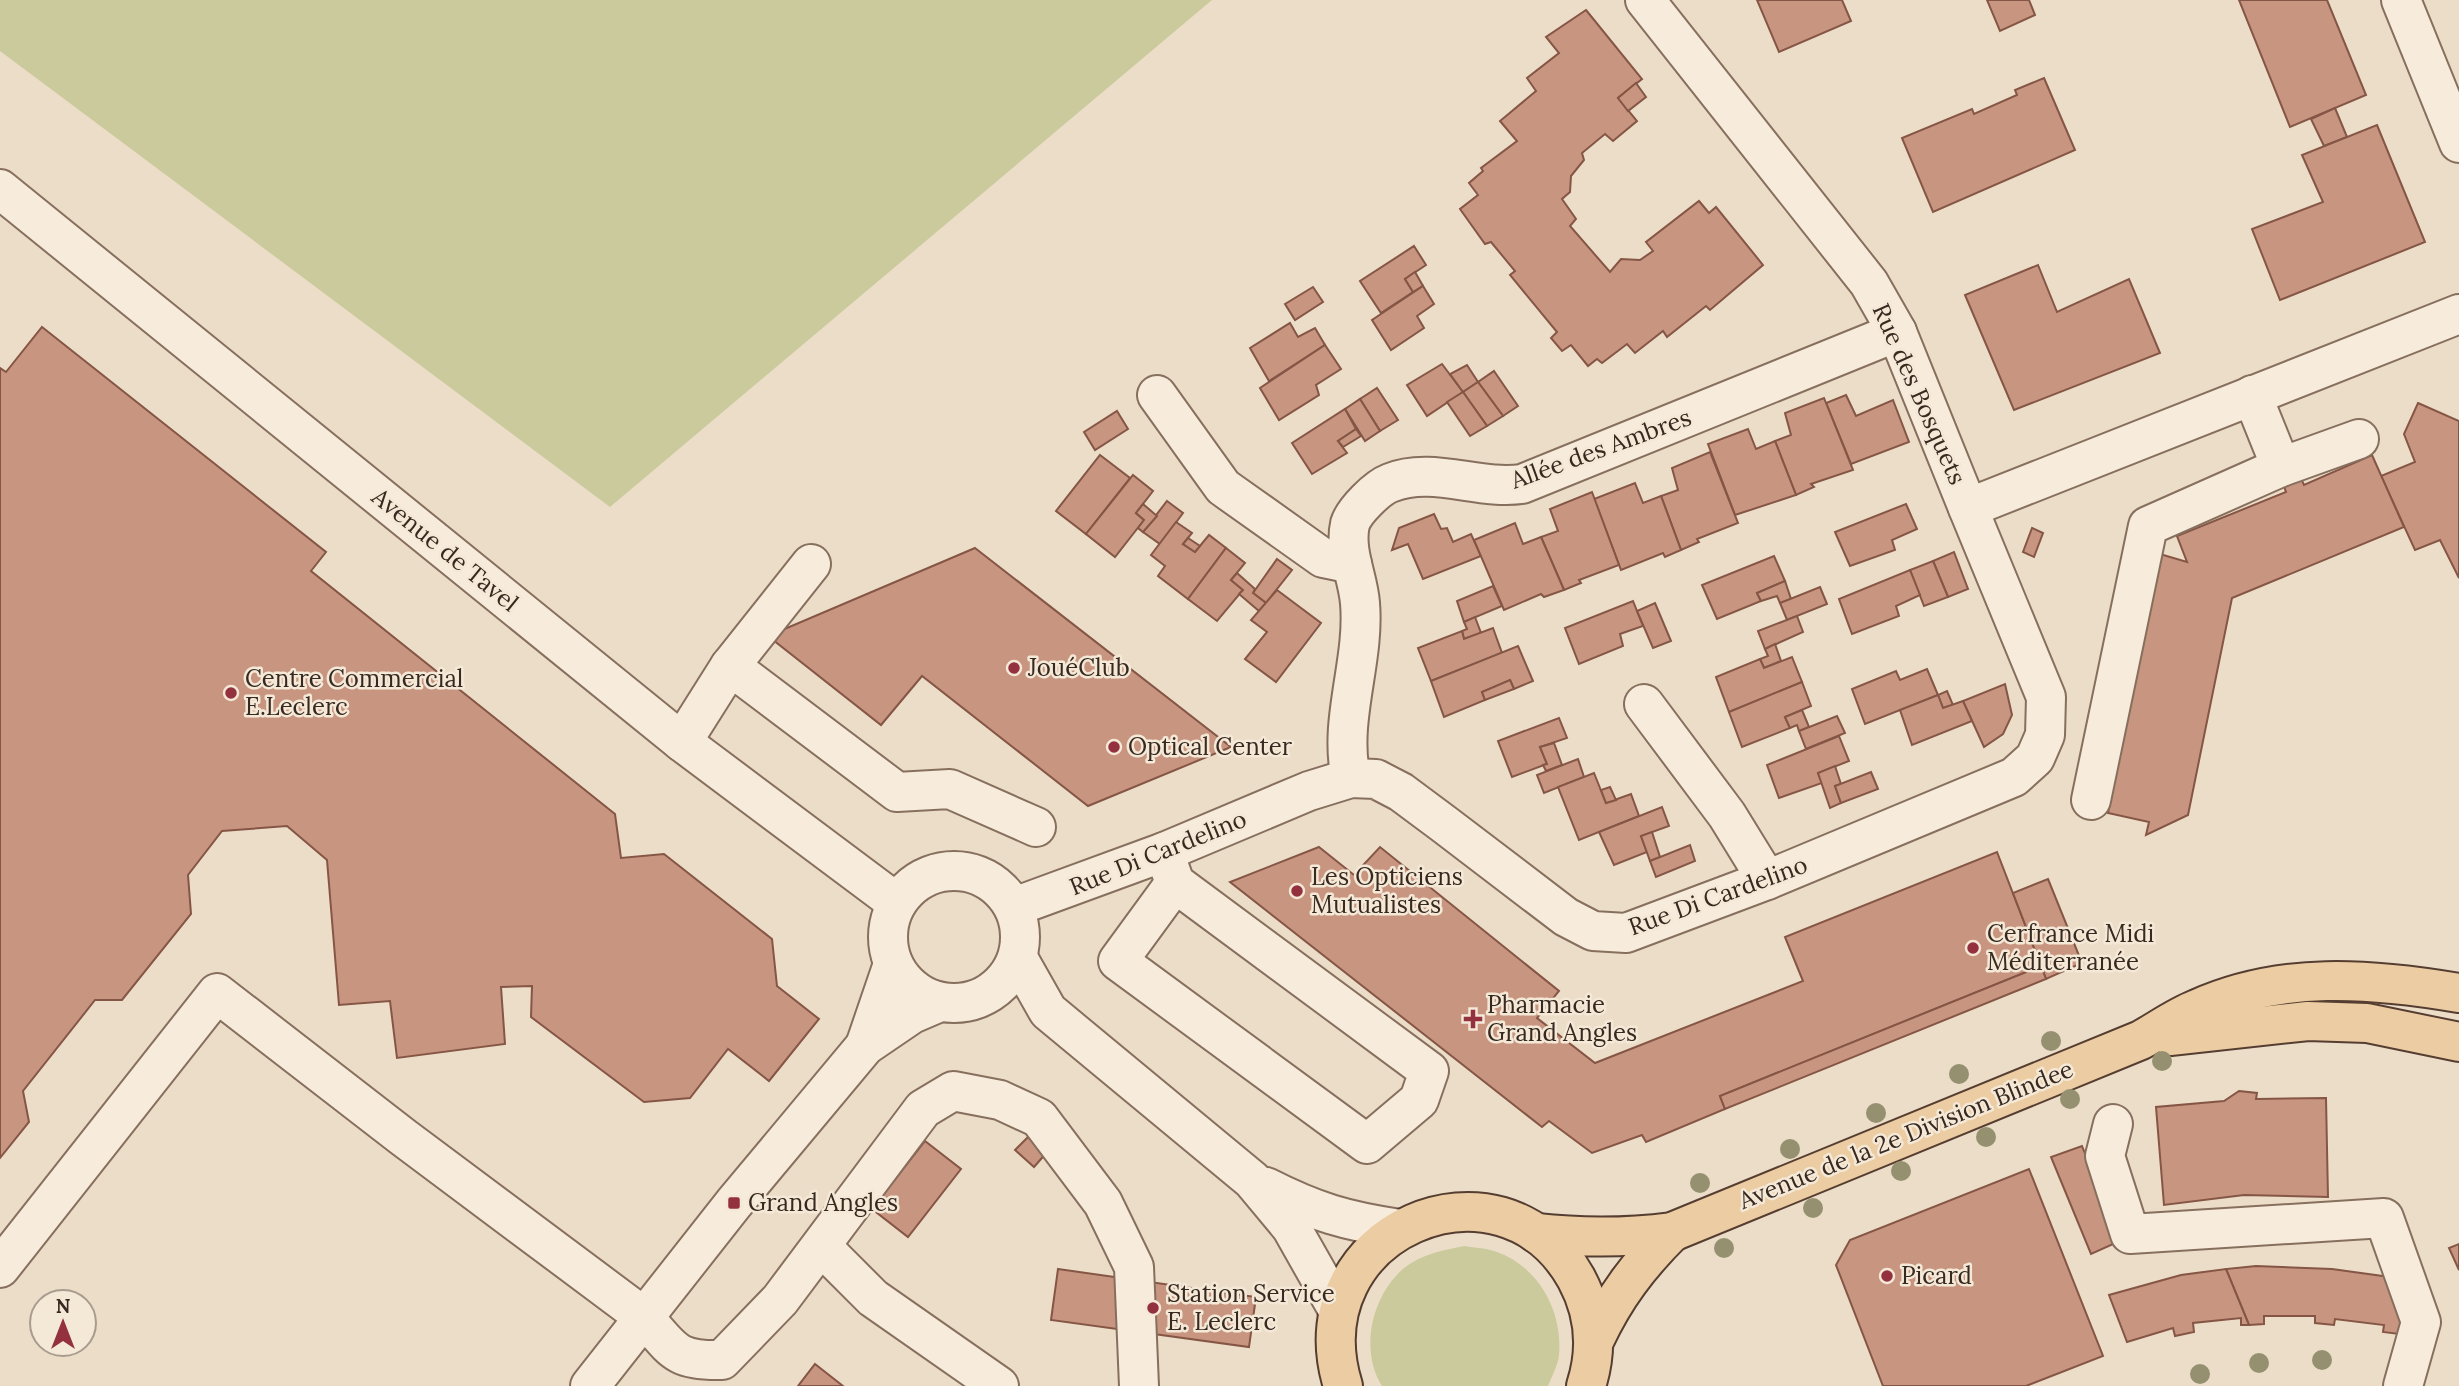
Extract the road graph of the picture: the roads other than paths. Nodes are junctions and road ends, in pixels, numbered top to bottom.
1 (1645, 0) edge
2 (2401, 0) edge
3 (2459, 143) edge
4 (9, 202) edge
5 (2459, 314) edge
6 (1897, 332) junction
7 (1157, 395) dead end
8 (2252, 395) junction
9 (2359, 439) dead end
10 (2281, 467) junction
11 (1968, 508) junction
12 (811, 564) dead end
13 (1352, 564) junction
14 (730, 666) junction
15 (1644, 704) dead end
16 (682, 742) junction
17 (1351, 778) junction
18 (2091, 800) dead end
19 (1036, 827) dead end
20 (1170, 867) junction
21 (1767, 880) junction
22 (897, 903) junction
23 (1014, 907) junction
24 (1018, 958) junction
25 (893, 964) junction
26 (2459, 993) edge
27 (986, 996) junction
28 (940, 1002) junction
29 (1048, 1011) junction
30 (2411, 1031) junction
31 (2459, 1035) edge
32 (2141, 1040) junction
33 (2459, 1042) edge
34 (865, 1046) junction
35 (2113, 1124) dead end
36 (1252, 1180) junction
37 (1400, 1229) junction
38 (1672, 1232) junction
39 (1536, 1233) junction
40 (822, 1247) junction
41 (0, 1268) edge
42 (1338, 1310) junction
43 (645, 1317) junction
44 (1595, 1339) junction
45 (590, 1386) edge
46 (999, 1386) edge
47 (1139, 1386) edge
48 (1343, 1386) edge
49 (1586, 1386) edge
50 (2403, 1386) edge

1 - 6 street, Rue des Bosquets
2 - 3 street
4 - 16 street, Avenue de Tavel
5 - 8 street, Rue des Bosquets
6 - 11 street, Rue des Bosquets
6 - 13 street, Allée des Ambres
7 - 13 street
8 - 10 street
8 - 11 street, Rue des Bosquets
9 - 10 street
10 - 18 street
11 - 21 street, Rue Di Cardelino
12 - 14 street
13 - 17 street, Allée des Ambres
14 - 16 street
14 - 19 street
15 - 21 street
16 - 22 street, Avenue de Tavel
17 - 20 street, Rue Di Cardelino
17 - 21 street, Rue Di Cardelino
20 - 20 street
20 - 23 street, Rue Di Cardelino
22 - 23 street
22 - 25 street
23 - 24 street
24 - 27 street
24 - 29 street
25 - 28 street
25 - 34 street
26 - 32 main road
27 - 28 street
27 - 29 street
28 - 34 street
29 - 36 street
30 - 31 street
30 - 32 main road
30 - 33 main road
32 - 38 main road, Avenue de la 2e Division Blindee
34 - 43 street
35 - 50 street
36 - 37 street
36 - 42 street
37 - 39 main road
37 - 42 main road
38 - 39 main road, Avenue de la 2e Division Blindee
38 - 44 main road, Avenue de la 2e Division Blindee
39 - 44 main road
40 - 43 street
40 - 46 street
40 - 47 street
41 - 43 street
42 - 48 main road
43 - 45 street
44 - 49 main road

